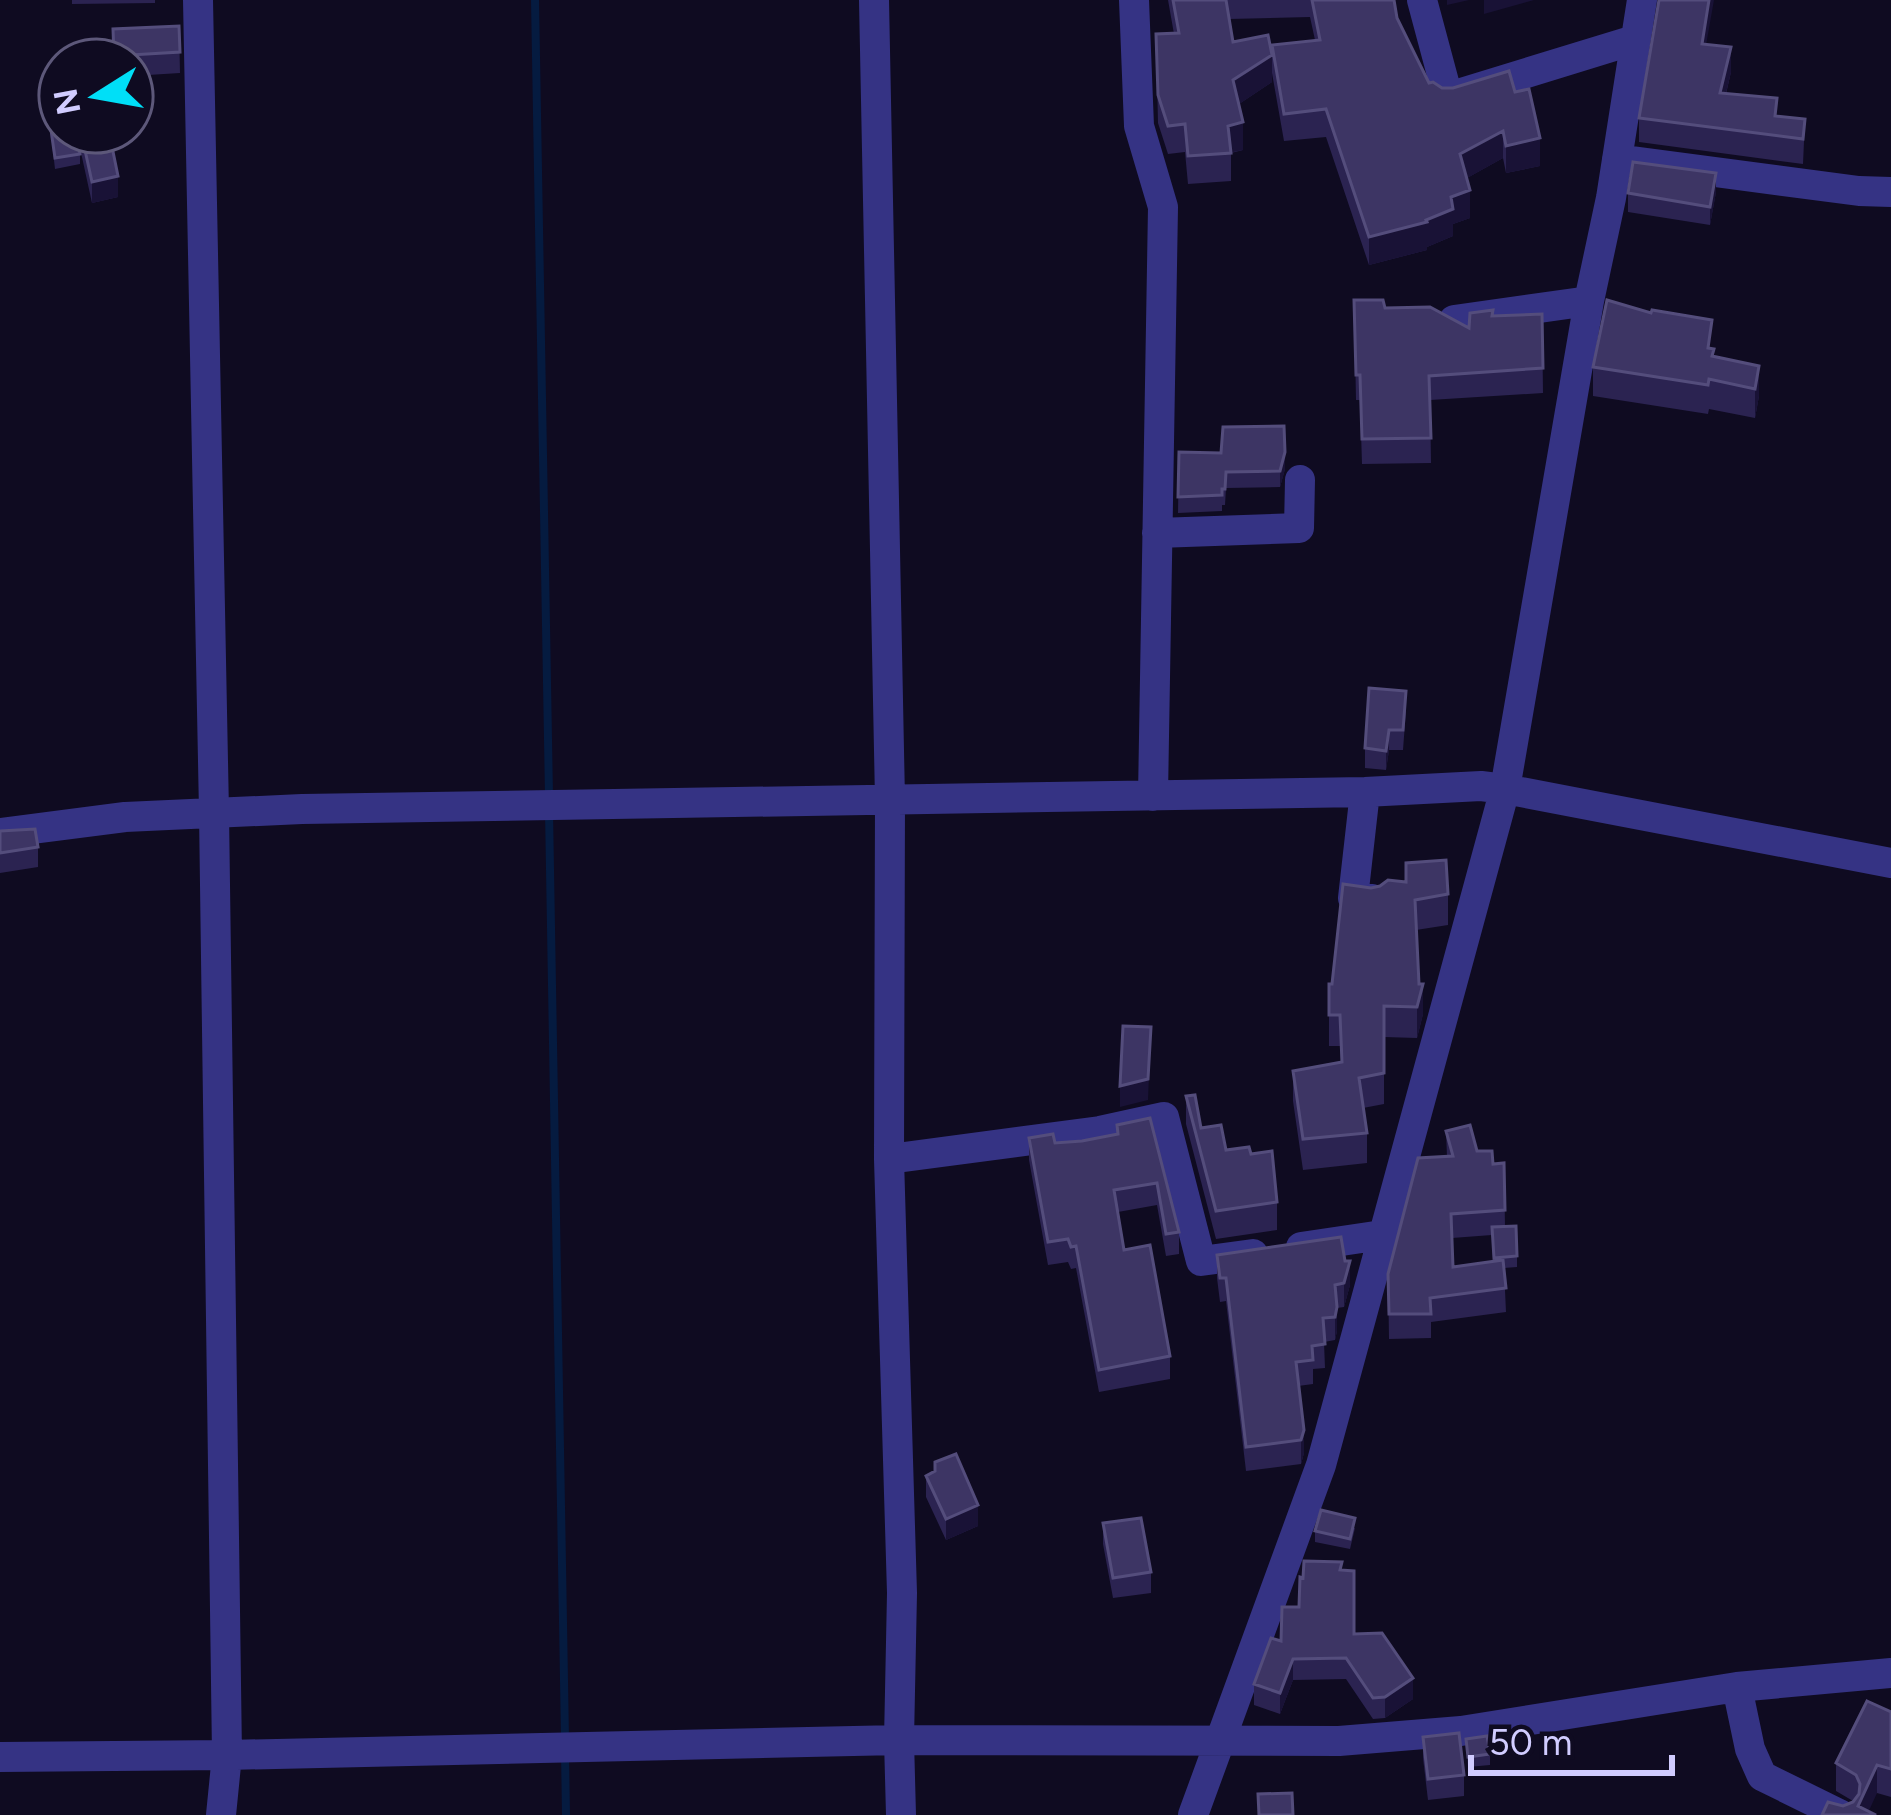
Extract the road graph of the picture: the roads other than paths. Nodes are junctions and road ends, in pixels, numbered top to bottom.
1 (198, 0) edge
2 (874, 0) edge
3 (1134, 0) edge
4 (1422, 0) edge
5 (1642, 0) edge
6 (1634, 40) junction
7 (1617, 159) junction
8 (1891, 192) edge
9 (1589, 301) junction
10 (1454, 320) edge
11 (1300, 480) dead end
12 (1157, 533) junction
13 (1505, 789) junction
14 (1365, 792) junction
15 (1153, 796) junction
16 (890, 800) junction
17 (214, 812) junction
18 (0, 833) edge
19 (1891, 863) edge
20 (1372, 899) edge
21 (889, 1159) junction
22 (1382, 1235) junction
23 (1891, 1672) edge
24 (1737, 1687) junction
25 (1220, 1739) junction
26 (899, 1740) junction
27 (227, 1755) junction
28 (0, 1757) edge
29 (221, 1815) edge
30 (901, 1815) edge
31 (1193, 1815) edge
32 (1841, 1815) edge

1 - 17 street
2 - 16 street
3 - 12 street
4 - 6 street
5 - 6 street
6 - 7 street
7 - 8 street
7 - 9 street
9 - 10 street
9 - 13 street
11 - 12 street
12 - 15 street
13 - 14 street
13 - 19 street
13 - 22 street
14 - 15 street
14 - 20 street
15 - 16 street
16 - 17 street
16 - 21 street
17 - 18 street
17 - 27 street
21 - 22 street
21 - 26 street
22 - 25 street
23 - 24 street
24 - 25 street
24 - 32 street
25 - 26 street
25 - 31 street
26 - 27 street
26 - 30 street
27 - 28 street
27 - 29 street

